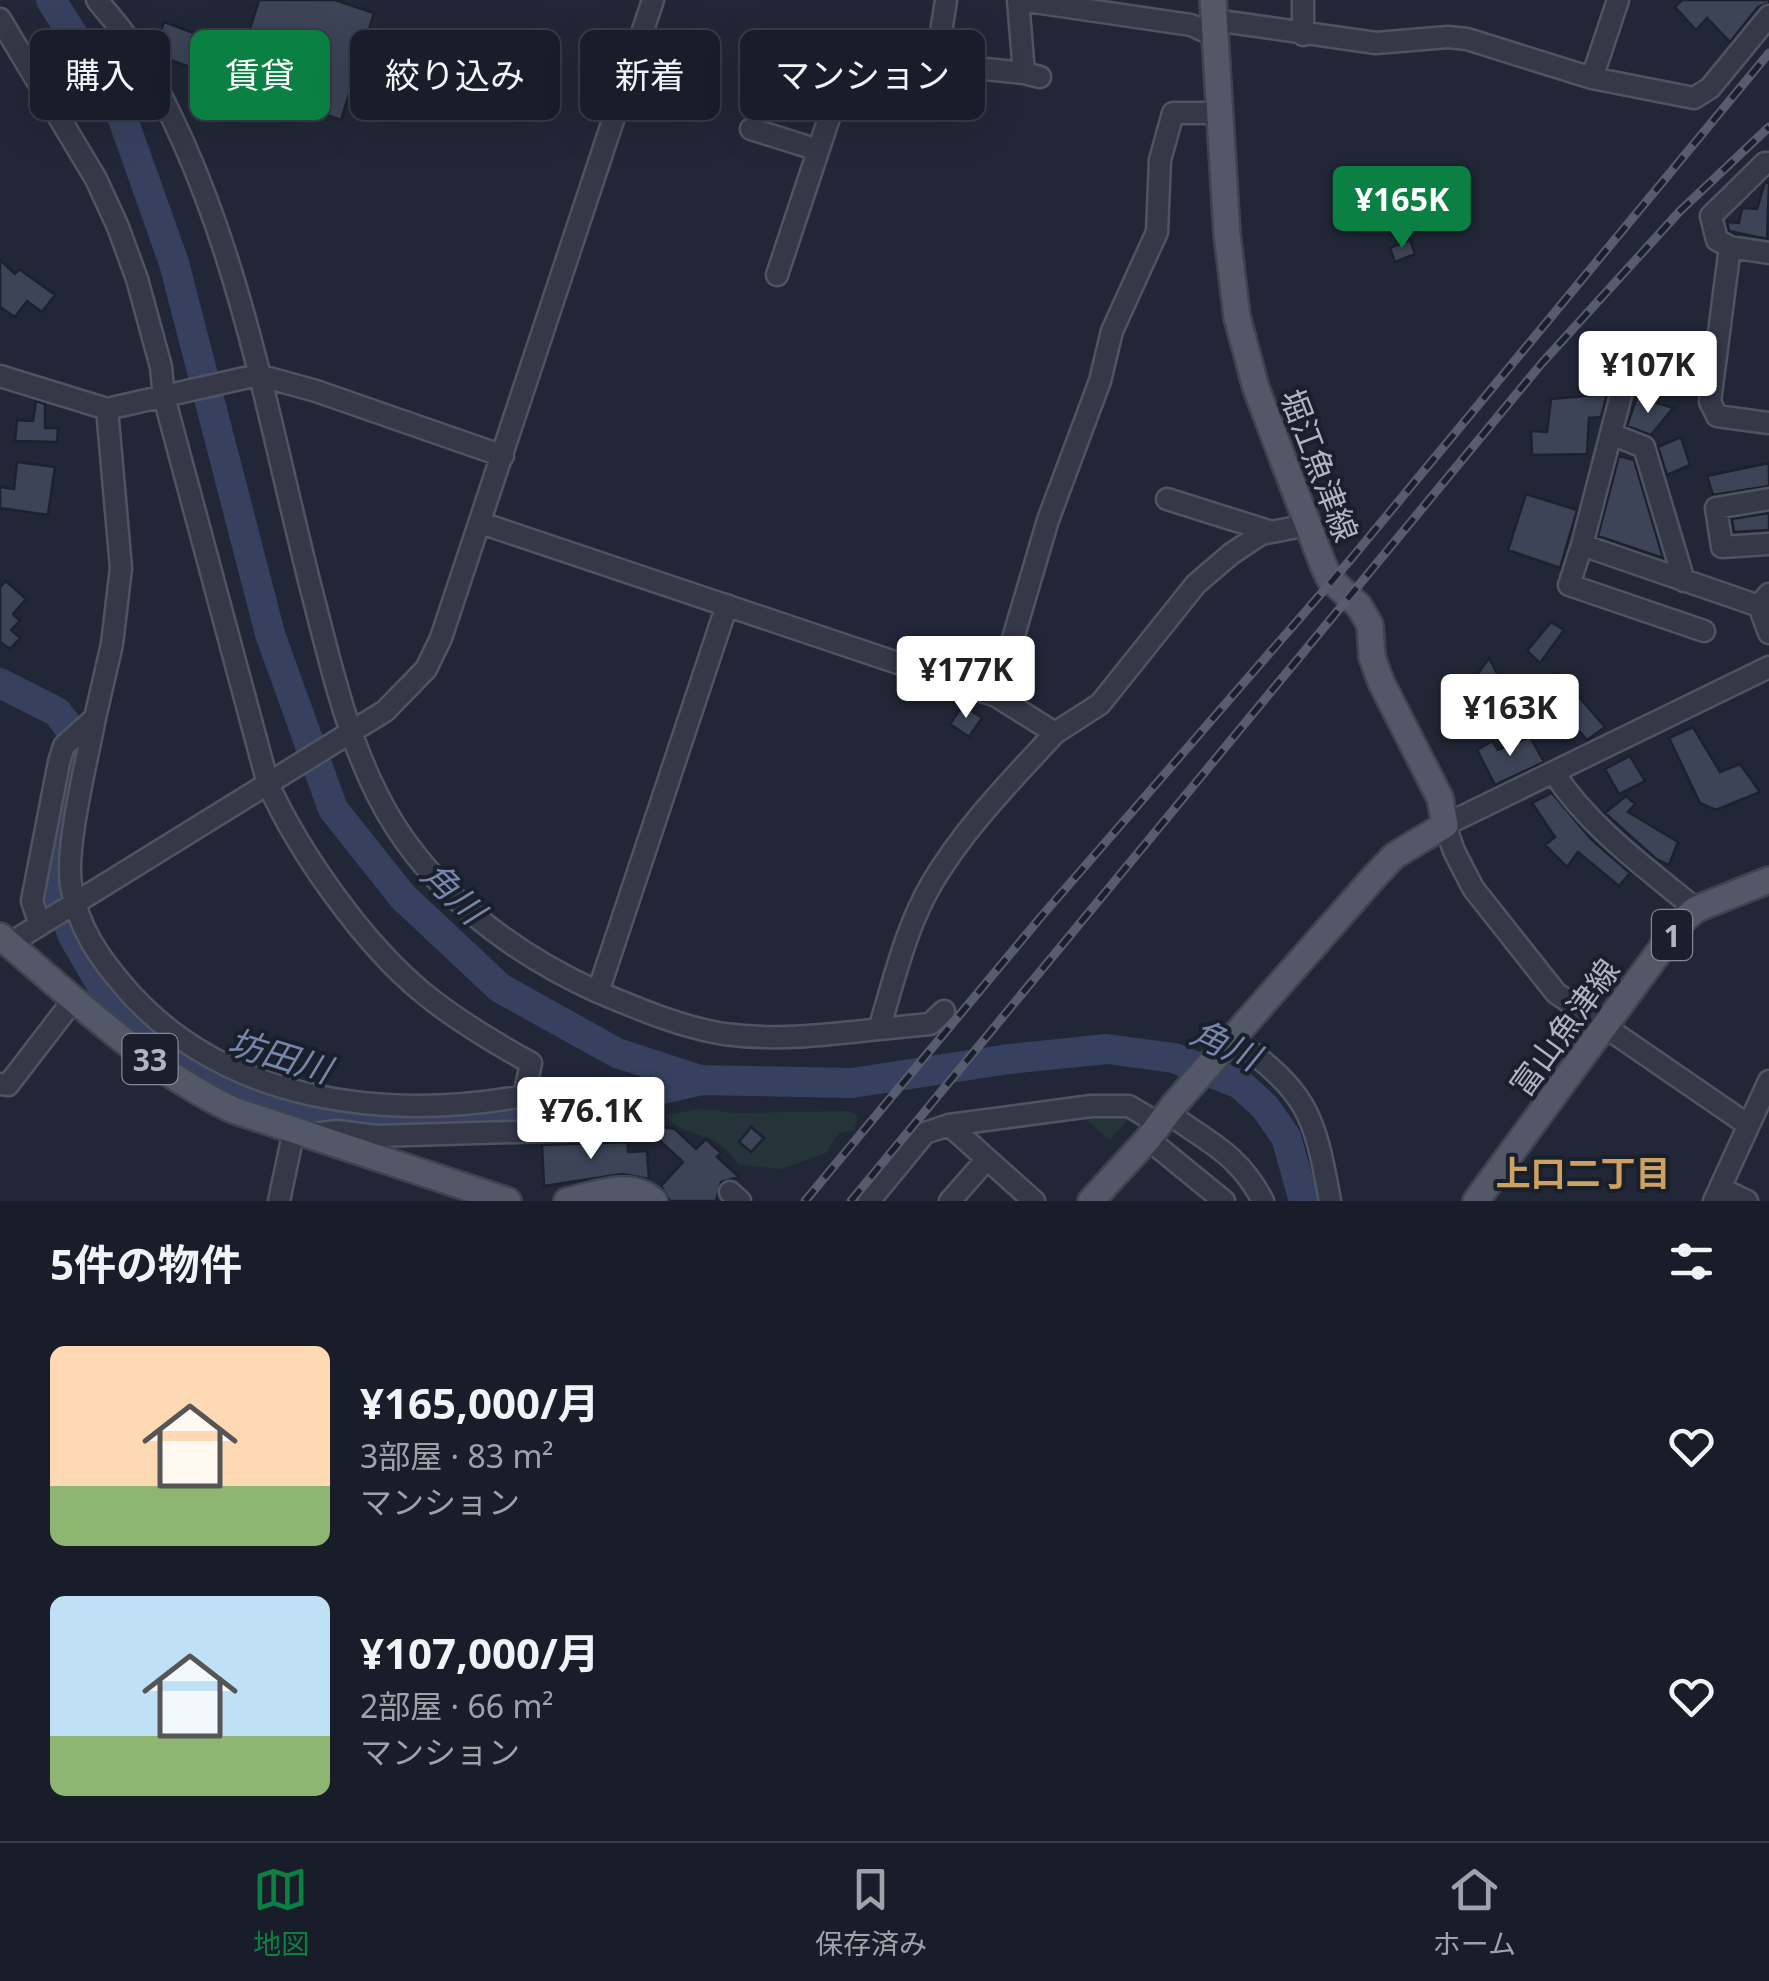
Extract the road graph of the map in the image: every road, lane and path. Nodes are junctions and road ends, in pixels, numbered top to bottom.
1 (97, 0) edge
2 (653, 0) edge
3 (946, 0) edge
4 (1019, 0) edge
5 (1303, 0) edge
6 (1618, 0) edge
7 (1769, 16) edge
8 (0, 19) edge
9 (1214, 19) edge
10 (941, 30) edge
11 (1303, 35) junction
12 (985, 70) edge
13 (1592, 78) junction
14 (1218, 113) junction
15 (828, 120) edge
16 (751, 129) dead end
17 (818, 150) junction
18 (1769, 163) edge
19 (1730, 247) junction
20 (1769, 252) edge
21 (777, 275) dead end
22 (253, 375) junction
23 (0, 376) edge
24 (1621, 395) dead end
25 (166, 396) junction
26 (107, 409) junction
27 (1769, 422) edge
28 (1610, 434) junction
29 (503, 456) junction
30 (1167, 499) dead end
31 (1769, 499) edge
32 (481, 522) junction
33 (1308, 525) junction
34 (1272, 532) junction
35 (1769, 544) edge
36 (1582, 546) junction
37 (1684, 580) junction
38 (1764, 600) edge
39 (728, 605) junction
40 (1704, 630) dead end
41 (1769, 633) edge
42 (1768, 674) edge
43 (996, 696) junction
44 (95, 718) junction
45 (1055, 733) junction
46 (348, 734) junction
47 (1554, 774) junction
48 (270, 783) junction
49 (1445, 825) junction
50 (1769, 880) edge
51 (73, 905) junction
52 (1696, 909) junction
53 (44, 922) junction
54 (5, 940) edge
55 (598, 992) junction
56 (75, 998) junction
57 (944, 1011) dead end
58 (1604, 1027) junction
59 (879, 1029) junction
60 (1226, 1046) junction
61 (1769, 1081) edge
62 (0, 1084) edge
63 (1162, 1120) junction
64 (949, 1125) junction
65 (1748, 1125) junction
66 (650, 1128) dead end
67 (301, 1133) junction
68 (987, 1159) junction
69 (1717, 1195) edge
70 (1479, 1200) edge
71 (278, 1201) edge
72 (506, 1201) edge
73 (568, 1201) edge
74 (654, 1201) edge
75 (869, 1201) edge
76 (950, 1201) edge
77 (1034, 1201) edge
78 (1090, 1201) edge
79 (1224, 1201) edge
80 (1264, 1201) edge
81 (1330, 1201) edge
82 (1748, 1201) edge

1 - 22 street
2 - 29 street
3 - 10 street
4 - 9 street
4 - 12 street
5 - 11 street
6 - 13 street
7 - 13 street
8 - 25 street
9 - 11 street
9 - 14 main road, 堀江魚津線
11 - 13 street
14 - 33 main road, 堀江魚津線
14 - 43 street
15 - 17 street
16 - 17 street
17 - 21 street
18 - 19 street
19 - 20 street
19 - 27 street
22 - 25 street
22 - 29 street
22 - 46 street
23 - 26 street
24 - 28 street
25 - 26 street
25 - 48 street
26 - 44 street
28 - 36 street
28 - 37 street
29 - 32 street
30 - 34 street
31 - 35 street
32 - 39 street
32 - 46 street
33 - 34 street
33 - 49 main road, 堀江魚津線
34 - 45 street
36 - 37 street
36 - 40 street
37 - 38 street
38 - 41 street
39 - 43 street
39 - 55 street
42 - 47 street
43 - 45 street
44 - 51 street
44 - 53 street
45 - 59 street
46 - 48 street
46 - 55 street
47 - 49 street
47 - 52 street
48 - 51 street
48 - 51 street
49 - 58 street
49 - 60 main road
50 - 52 main road, 富山魚津線 / 1
51 - 53 street
52 - 58 main road, 富山魚津線 / 1
53 - 54 street
54 - 56 main road, 33
55 - 59 street
56 - 62 street
56 - 67 main road, 33
57 - 59 street
58 - 65 street
58 - 70 main road, 富山魚津線 / 1
60 - 63 main road
60 - 81 street
61 - 65 street
63 - 64 street
63 - 78 main road
63 - 79 street
63 - 80 street
64 - 68 street
64 - 75 street
65 - 69 street
66 - 67 street
67 - 71 street
67 - 72 main road, 33
68 - 76 street
68 - 77 street
69 - 82 street
73 - 74 main road

